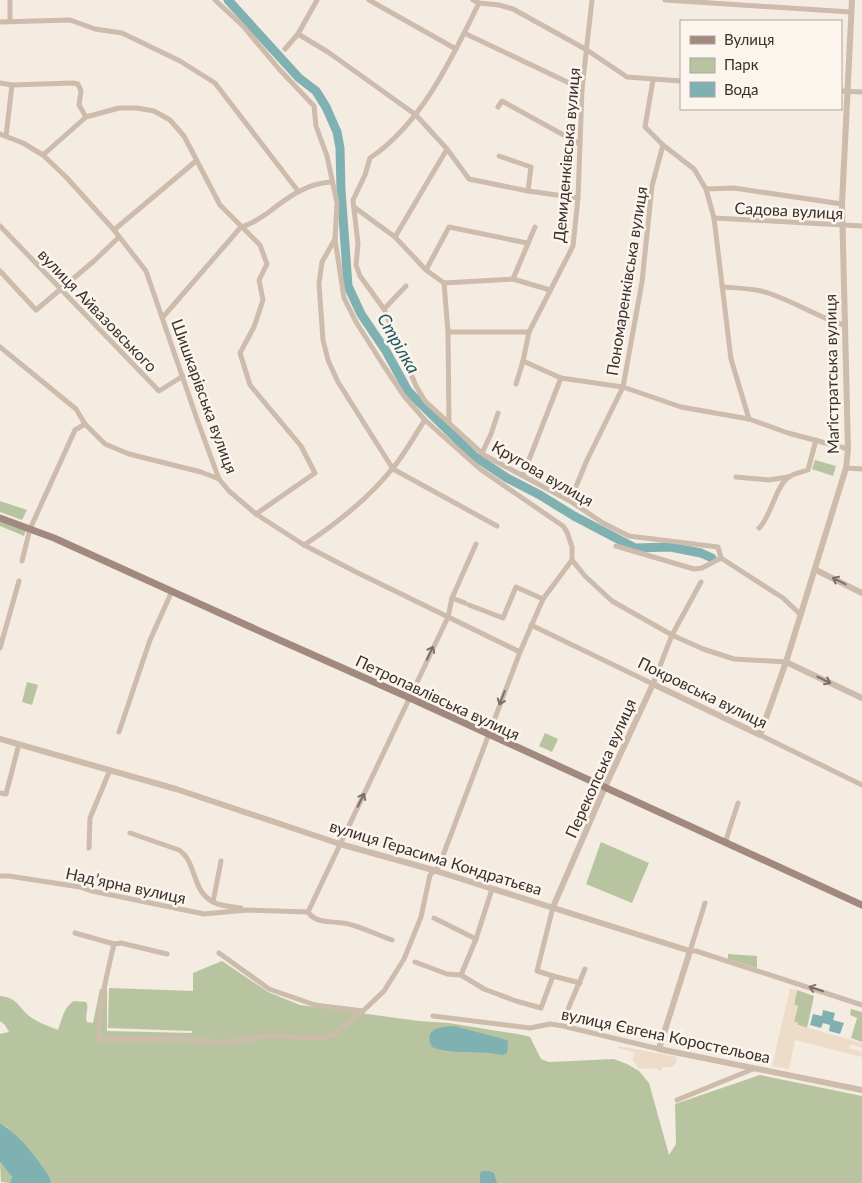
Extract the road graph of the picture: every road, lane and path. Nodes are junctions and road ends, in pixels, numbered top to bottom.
1 (10, 0) edge
2 (215, 0) edge
3 (317, 0) edge
4 (369, 0) edge
5 (592, 0) edge
6 (665, 0) edge
7 (852, 0) edge
8 (476, 2) edge
9 (851, 12) junction
10 (10, 21) junction
11 (0, 22) edge
12 (464, 33) junction
13 (298, 34) junction
14 (285, 49) dead end
15 (456, 49) junction
16 (587, 50) junction
17 (653, 80) junction
18 (680, 81) edge
19 (0, 83) edge
20 (12, 85) junction
21 (582, 89) junction
22 (844, 91) edge
23 (862, 92) edge
24 (498, 108) dead end
25 (416, 115) junction
26 (86, 117) junction
27 (3, 135) edge
28 (580, 144) junction
29 (663, 145) junction
30 (448, 149) junction
31 (43, 155) junction
32 (499, 156) dead end
33 (196, 160) junction
34 (332, 182) junction
35 (706, 189) junction
36 (298, 191) junction
37 (528, 191) junction
38 (578, 198) junction
39 (842, 204) junction
40 (354, 207) junction
41 (714, 218) junction
42 (842, 225) junction
43 (0, 226) edge
44 (862, 226) edge
45 (241, 227) junction
46 (535, 227) dead end
47 (114, 230) junction
48 (119, 236) junction
49 (395, 237) junction
50 (335, 238) junction
51 (527, 243) junction
52 (426, 270) junction
53 (0, 271) edge
54 (513, 279) junction
55 (444, 283) junction
56 (406, 286) dead end
57 (722, 287) junction
58 (61, 289) junction
59 (550, 290) junction
60 (384, 309) junction
61 (162, 317) junction
62 (844, 325) junction
63 (448, 332) junction
64 (529, 332) junction
65 (0, 348) edge
66 (523, 361) junction
67 (183, 376) junction
68 (561, 378) junction
69 (516, 384) dead end
70 (623, 387) junction
71 (498, 413) dead end
72 (749, 418) junction
73 (425, 420) junction
74 (450, 423) junction
75 (85, 424) junction
76 (816, 440) junction
77 (848, 449) junction
78 (482, 453) junction
79 (212, 460) junction
80 (846, 468) junction
81 (393, 469) junction
82 (862, 469) edge
83 (201, 472) junction
84 (523, 475) junction
85 (736, 477) dead end
86 (788, 477) junction
87 (219, 479) junction
88 (570, 501) junction
89 (256, 514) junction
90 (0, 518) edge
91 (497, 526) dead end
92 (759, 528) dead end
93 (30, 529) junction
94 (476, 544) dead end
95 (304, 546) junction
96 (616, 546) dead end
97 (721, 558) junction
98 (572, 560) junction
99 (22, 561) dead end
100 (816, 570) junction
101 (19, 581) dead end
102 (702, 582) dead end
103 (172, 591) junction
104 (862, 593) edge
105 (452, 598) junction
106 (542, 599) junction
107 (801, 615) junction
108 (448, 616) junction
109 (532, 625) junction
110 (672, 635) junction
111 (0, 648) edge
112 (520, 652) junction
113 (786, 662) junction
114 (654, 684) junction
115 (410, 698) junction
116 (862, 698) edge
117 (119, 732) dead end
118 (488, 735) junction
119 (760, 735) junction
120 (0, 739) edge
121 (18, 744) junction
122 (110, 770) junction
123 (862, 785) edge
124 (605, 787) junction
125 (0, 793) edge
126 (738, 802) dead end
127 (130, 833) dead end
128 (725, 843) junction
129 (340, 844) junction
130 (88, 848) dead end
131 (221, 861) dead end
132 (433, 870) junction
133 (0, 876) edge
134 (492, 888) junction
135 (213, 902) junction
136 (705, 903) dead end
137 (862, 905) edge
138 (553, 907) junction
139 (247, 910) junction
140 (308, 912) junction
141 (434, 918) dead end
142 (75, 933) dead end
143 (392, 940) dead end
144 (476, 940) junction
145 (114, 944) junction
146 (690, 951) junction
147 (219, 953) dead end
148 (166, 954) dead end
149 (415, 962) dead end
150 (585, 969) dead end
151 (461, 975) junction
152 (553, 976) junction
153 (580, 983) junction
154 (862, 1004) edge
155 (568, 1009) dead end
156 (363, 1011) junction
157 (433, 1016) dead end
158 (660, 1049) junction
159 (755, 1068) junction
160 (862, 1090) edge
161 (678, 1100) dead end

1 - 10 street
2 - 34 street
3 - 13 street
4 - 15 street
5 - 16 street, Демиденківська вулиця
6 - 9 street
7 - 9 street, Маґістратська вулиця
8 - 12 street
8 - 16 street
9 - 22 street, Маґістратська вулиця
10 - 11 street
10 - 36 street
12 - 15 street
12 - 21 street
13 - 14 street
13 - 25 street
15 - 25 street
16 - 17 street
16 - 21 street, Демиденківська вулиця
17 - 18 street
17 - 29 street
19 - 20 street
20 - 26 street
20 - 27 street
21 - 28 street, Демиденківська вулиця
22 - 23 street
22 - 39 street, Маґістратська вулиця
24 - 28 street
25 - 30 street
25 - 40 street
26 - 31 street
26 - 33 street
27 - 31 street, Шишкарівська вулиця
28 - 38 street, Демиденківська вулиця
29 - 35 street
29 - 70 street, Пономаренківська вулиця
30 - 37 street
30 - 49 street
31 - 47 street, Шишкарівська вулиця
32 - 37 street
33 - 45 street
33 - 47 street
34 - 36 street
34 - 50 street
35 - 39 street
35 - 41 street
36 - 45 street
37 - 38 street
38 - 59 street, Демиденківська вулиця
39 - 42 street, Маґістратська вулиця
40 - 49 street
40 - 60 street, Кругова вулиця
41 - 42 street, Садова вулиця
41 - 57 street
42 - 44 street, Садова вулиця
42 - 62 street, Маґістратська вулиця
43 - 58 street, вулиця Айвазовського
45 - 61 street
45 - 89 street
46 - 51 street
47 - 48 street, Шишкарівська вулиця
48 - 58 street
48 - 61 street, Шишкарівська вулиця
49 - 52 street
50 - 73 street
50 - 81 street
51 - 52 street
51 - 54 street
52 - 55 street
53 - 58 street
54 - 55 street
54 - 59 street
55 - 63 street
56 - 60 street
57 - 62 street
57 - 72 street
58 - 67 street, вулиця Айвазовського
59 - 64 street, Демиденківська вулиця
60 - 74 street, Кругова вулиця
61 - 67 street, Шишкарівська вулиця
62 - 77 street, Маґістратська вулиця
63 - 64 street
63 - 74 street
64 - 66 street, Демиденківська вулиця
65 - 75 street
66 - 68 street
66 - 69 street, Демиденківська вулиця
67 - 79 street, Шишкарівська вулиця
68 - 70 street
68 - 84 street
70 - 72 street
70 - 88 street, Пономаренківська вулиця
71 - 78 street
72 - 76 street
73 - 81 street
73 - 98 street
74 - 78 street, Кругова вулиця
75 - 83 street
75 - 93 street
76 - 77 street
76 - 86 street
77 - 80 street, Маґістратська вулиця
78 - 84 street, Кругова вулиця
79 - 83 street
79 - 87 street, Шишкарівська вулиця
80 - 82 street
80 - 100 street, Маґістратська вулиця
81 - 91 street
81 - 95 street
83 - 87 street
84 - 88 street, Кругова вулиця
85 - 86 street
86 - 92 street
87 - 89 street, Шишкарівська вулиця
88 - 97 street, Кругова вулиця
89 - 95 street, Шишкарівська вулиця
90 - 93 main road, Петропавлівська вулиця
93 - 99 street
93 - 103 main road, Петропавлівська вулиця
94 - 105 street
95 - 108 street, Шишкарівська вулиця
96 - 97 street
97 - 107 street
98 - 106 street
98 - 110 street
104 -> 100 street
100 - 107 street, Маґістратська вулиця
101 - 111 street
102 - 110 street, Перекопська вулиця
103 - 115 main road, Петропавлівська вулиця
103 - 117 street
105 - 106 street
105 - 108 street
106 - 109 street
107 - 113 street, Маґістратська вулиця
108 - 112 street, Шишкарівська вулиця
115 -> 108 street
109 - 112 street
109 - 114 street, Покровська вулиця
110 - 113 street
110 - 114 street, Перекопська вулиця
112 -> 118 street
113 -> 116 street
113 - 119 street, Маґістратська вулиця
114 - 119 street, Покровська вулиця
114 - 124 street, Перекопська вулиця
115 - 118 main road, Петропавлівська вулиця
129 -> 115 street
118 - 124 main road, Петропавлівська вулиця
118 - 132 street
119 - 123 street, Покровська вулиця
120 - 121 street, вулиця Герасима Кондратьєва
121 - 122 street, вулиця Герасима Кондратьєва
121 - 125 street
122 - 129 street, вулиця Герасима Кондратьєва
122 - 130 street
124 - 128 main road, Петропавлівська вулиця
124 - 138 street, Перекопська вулиця
126 - 128 street
127 - 135 street, Надʼярна вулиця
128 - 137 main road, Петропавлівська вулиця
129 - 132 street, вулиця Герасима Кондратьєва
129 - 140 street
131 - 135 street
132 - 134 street, вулиця Герасима Кондратьєва
132 - 156 street
133 - 139 street, Надʼярна вулиця
134 - 138 street, вулиця Герасима Кондратьєва
134 - 144 street
135 - 139 street, Надʼярна вулиця
136 - 146 street
138 - 146 street, вулиця Герасима Кондратьєва
138 - 152 street, Перекопська вулиця
139 - 140 street, Надʼярна вулиця
140 - 143 street
141 - 144 street
142 - 145 street
144 - 151 street
145 - 148 street
145 - 156 street
154 -> 146 street, вулиця Герасима Кондратьєва
146 - 158 street
147 - 156 street
149 - 151 street
150 - 153 street
151 - 152 street
152 - 153 street
153 - 155 street
157 - 158 street, вулиця Євгена Коростельова
158 - 159 street, вулиця Євгена Коростельова
159 - 160 street, вулиця Євгена Коростельова
159 - 161 street

